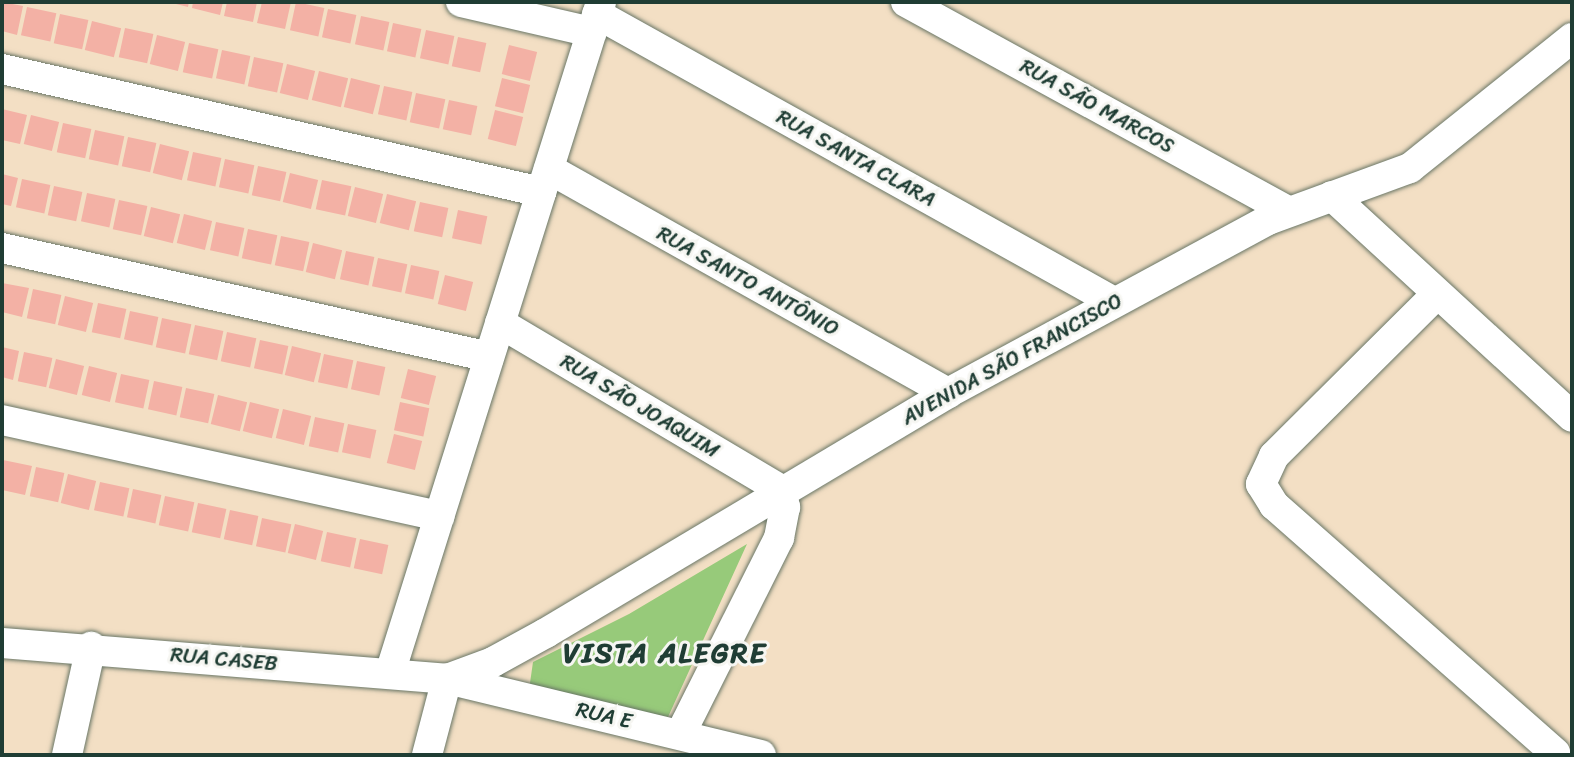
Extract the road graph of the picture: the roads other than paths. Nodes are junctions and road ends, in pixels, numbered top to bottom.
1 (461, 2) edge
2 (906, 2) edge
3 (597, 16) edge
4 (1572, 38) edge
5 (2, 69) edge
6 (545, 180) junction
7 (1332, 196) junction
8 (1288, 211) junction
9 (2, 248) edge
10 (1437, 294) junction
11 (1114, 302) junction
12 (500, 323) junction
13 (489, 357) junction
14 (947, 393) junction
15 (1572, 418) edge
16 (2, 420) edge
17 (780, 489) junction
18 (440, 516) junction
19 (2, 643) edge
20 (91, 647) junction
21 (390, 673) junction
22 (447, 679) junction
23 (681, 733) junction
24 (1560, 748) edge
25 (67, 755) edge
26 (427, 755) edge
27 (761, 755) edge

1 - 3 street, RUA SANTA CLARA
2 - 8 street, RUA SÃO MARCOS
3 - 6 street
3 - 11 street, RUA SANTA CLARA
4 - 7 street, AVENIDA SÃO FRANCISCO
5 - 6 street, RUA SANTO ANTÔNIO
6 - 12 street
6 - 14 street, RUA SANTO ANTÔNIO
7 - 8 street, AVENIDA SÃO FRANCISCO
7 - 10 street
8 - 11 street, AVENIDA SÃO FRANCISCO
9 - 13 street
10 - 15 street
10 - 24 street
11 - 14 street, AVENIDA SÃO FRANCISCO
12 - 13 street
12 - 17 street, RUA SÃO JOAQUIM
13 - 18 street
14 - 17 street, AVENIDA SÃO FRANCISCO
16 - 18 street
17 - 22 street, AVENIDA SÃO FRANCISCO
17 - 23 street
18 - 21 street
19 - 20 street, RUA CASEB
20 - 21 street, RUA CASEB
20 - 25 street
21 - 22 street, RUA CASEB
22 - 23 street, RUA E
22 - 26 street
23 - 27 street, RUA E

